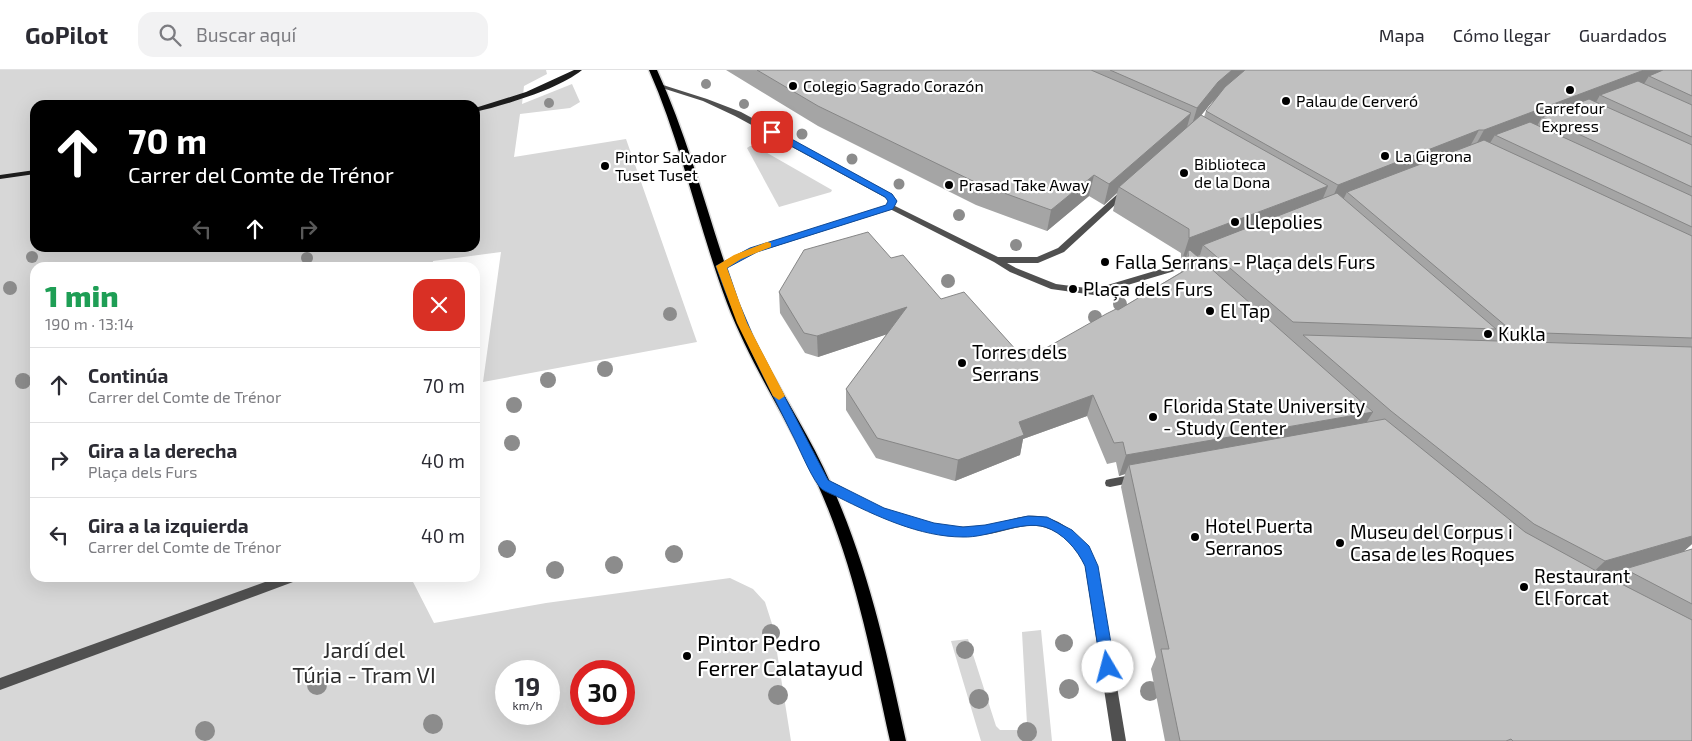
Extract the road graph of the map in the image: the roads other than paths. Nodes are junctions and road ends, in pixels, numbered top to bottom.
1 (580, 70) edge
2 (654, 70) edge
3 (661, 86) junction
4 (480, 109) edge
5 (30, 173) edge
6 (0, 177) edge
7 (1136, 183) edge
8 (890, 207) junction
9 (1208, 257) edge
10 (997, 260) junction
11 (721, 266) junction
12 (1148, 476) edge
13 (1110, 483) dead end
14 (824, 484) junction
15 (278, 582) edge
16 (0, 684) edge
17 (898, 741) edge
18 (1119, 741) edge

1 - 4 main road
2 - 3 main road
3 - 8 street
3 - 11 main road
5 - 6 main road
7 - 10 street
8 - 10 street
8 - 11 street
9 - 10 street
11 - 14 main road
12 - 13 street
14 - 17 main road
14 - 18 street
15 - 16 street

